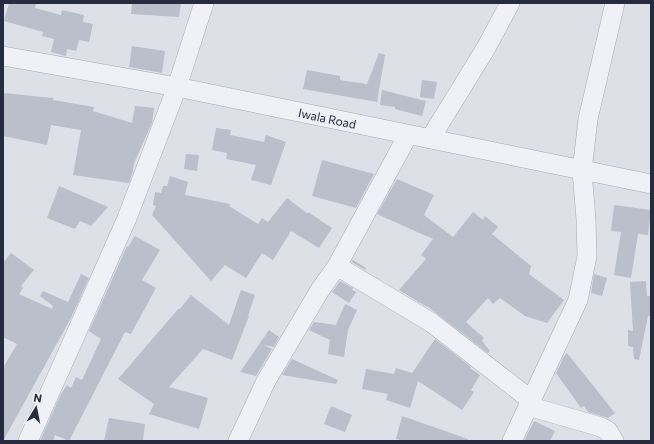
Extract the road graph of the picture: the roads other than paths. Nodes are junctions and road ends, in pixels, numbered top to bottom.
1 (204, 3) edge
2 (615, 3) edge
3 (511, 4) edge
4 (3, 56) edge
5 (177, 87) junction
6 (408, 136) junction
7 (430, 139) junction
8 (582, 171) junction
9 (651, 184) edge
10 (337, 266) junction
11 (530, 403) junction
12 (28, 441) edge
13 (238, 441) edge
14 (512, 441) edge
15 (614, 441) edge

1 - 5 street
2 - 8 street
3 - 7 street
4 - 5 street, Iwala Road
5 - 6 street, Iwala Road
5 - 12 street
6 - 7 street, Iwala Road
6 - 10 street
7 - 8 street, Iwala Road
8 - 9 street, Iwala Road
8 - 11 street
10 - 11 street
10 - 13 street
11 - 14 street
11 - 15 street

